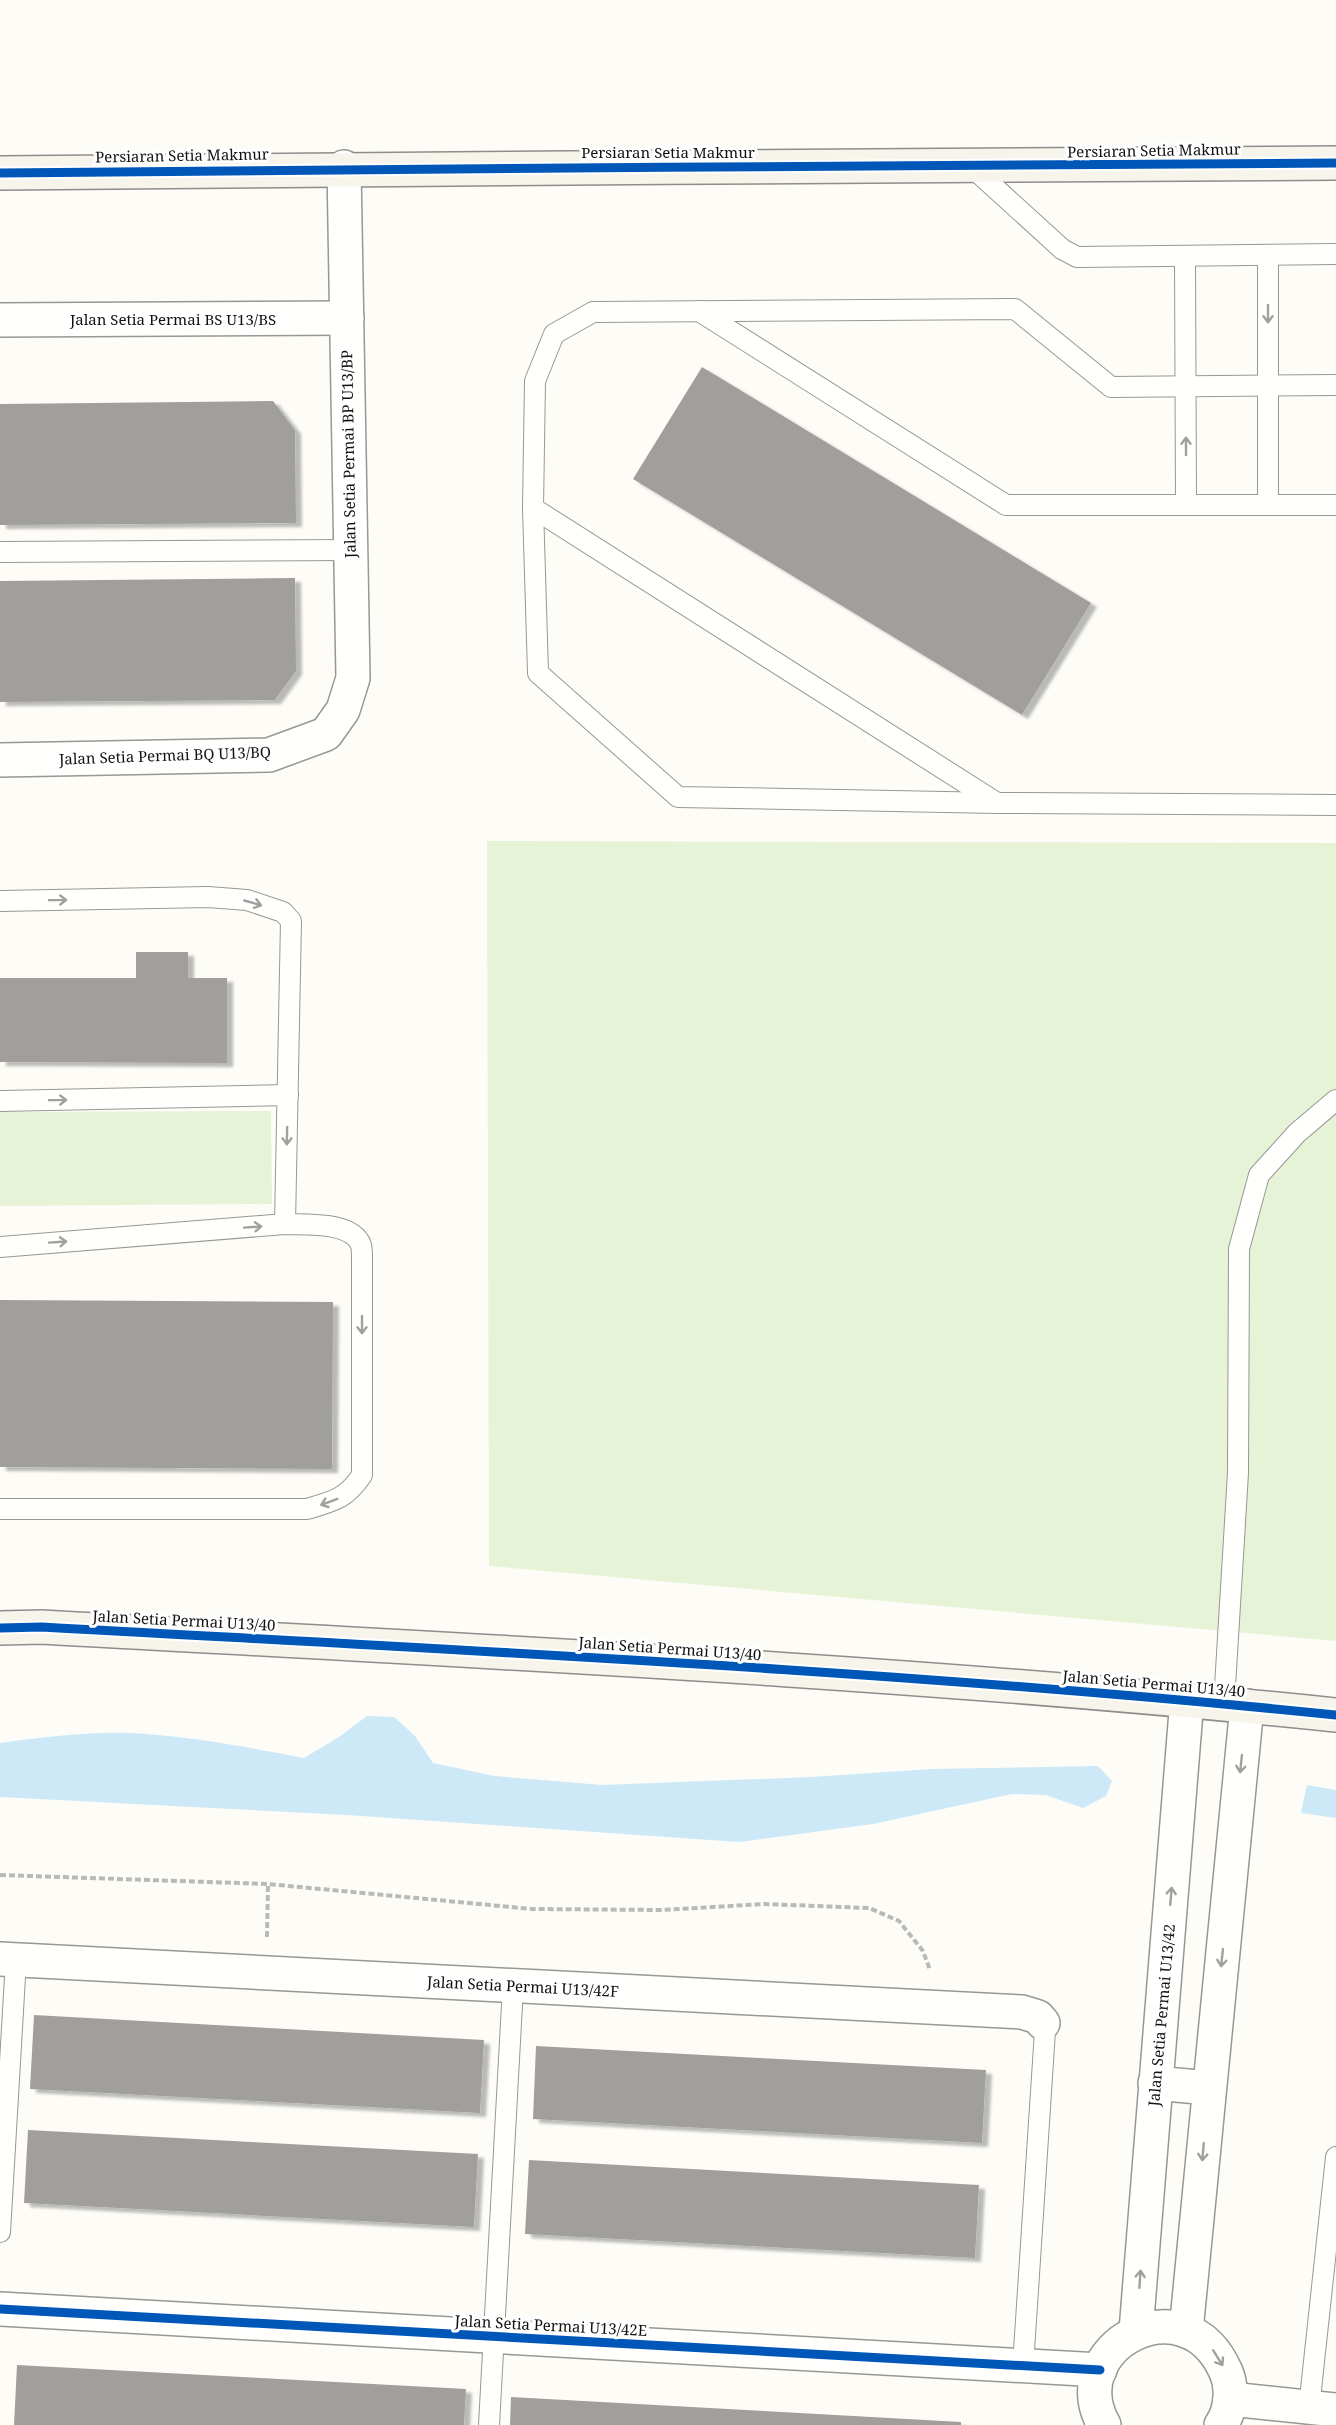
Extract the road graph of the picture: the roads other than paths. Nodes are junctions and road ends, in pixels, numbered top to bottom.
1 (1336, 163) edge
2 (344, 167) junction
3 (972, 167) junction
4 (0, 172) edge
5 (1336, 254) edge
6 (1268, 255) junction
7 (1185, 257) junction
8 (699, 311) junction
9 (347, 318) junction
10 (0, 320) edge
11 (1336, 385) edge
12 (1186, 386) junction
13 (1268, 386) junction
14 (1186, 505) junction
15 (1268, 505) junction
16 (1336, 505) edge
17 (533, 508) junction
18 (349, 550) junction
19 (0, 552) edge
20 (326, 734) joint
21 (0, 760) edge
22 (998, 803) junction
23 (1336, 805) edge
24 (0, 901) edge
25 (288, 1095) junction
26 (1336, 1100) edge
27 (0, 1101) edge
28 (285, 1224) junction
29 (0, 1246) edge
30 (0, 1509) edge
31 (0, 1628) edge
32 (1187, 1699) junction
33 (1235, 1705) junction
34 (1336, 1715) edge
35 (8, 1959) edge
36 (513, 1986) junction
37 (1043, 2023) joint
38 (1155, 2084) junction
39 (1209, 2088) junction
40 (1336, 2157) edge
41 (0, 2232) edge
42 (0, 2309) edge
43 (1136, 2331) junction
44 (1186, 2331) junction
45 (494, 2337) junction
46 (1023, 2366) junction
47 (1100, 2370) junction
48 (1323, 2409) edge
49 (1225, 2412) edge
50 (489, 2425) edge
51 (1104, 2425) edge

1 - 3 street, Persiaran Setia Makmur
2 - 3 street, Persiaran Setia Makmur
2 - 4 street, Persiaran Setia Makmur
2 - 9 street, Jalan Setia Permai BP U13/BP
3 - 7 lane
5 - 6 lane
6 - 7 lane
6 -> 13 lane
7 - 12 lane
8 - 12 lane
8 - 14 lane
8 - 17 lane
9 - 10 street, Jalan Setia Permai BS U13/BS
9 - 18 street, Jalan Setia Permai BP U13/BP
11 - 13 lane
12 - 13 lane
14 -> 12 lane
13 - 15 lane
14 - 15 lane
15 - 16 lane
17 - 22 lane
17 - 22 lane
18 - 19 lane
18 - 20 street, Jalan Setia Permai BP U13/BP
20 - 21 street, Jalan Setia Permai BQ U13/BQ
22 - 23 lane
24 -> 25 lane
27 -> 25 lane
25 -> 28 lane
26 - 33 lane
29 -> 28 lane
28 -> 30 lane
31 - 32 street, Jalan Setia Permai U13/40
32 - 33 street, Jalan Setia Permai U13/40
38 -> 32 street, Jalan Setia Permai U13/42
33 - 34 street, Jalan Setia Permai U13/40
33 -> 39 street
35 - 36 street, Jalan Setia Permai U13/42F
35 - 41 lane
36 - 37 street, Jalan Setia Permai U13/42F
36 - 45 lane
37 - 46 lane
38 - 39 street
43 -> 38 street, Jalan Setia Permai U13/42
39 -> 44 street
40 - 48 lane
42 - 45 street, Jalan Setia Permai U13/42E
43 - 44 street
43 - 47 street
44 -> 49 street
45 - 46 street, Jalan Setia Permai U13/42E
45 - 50 lane
46 - 47 street, Jalan Setia Permai U13/42E
47 - 51 street
48 - 49 street

